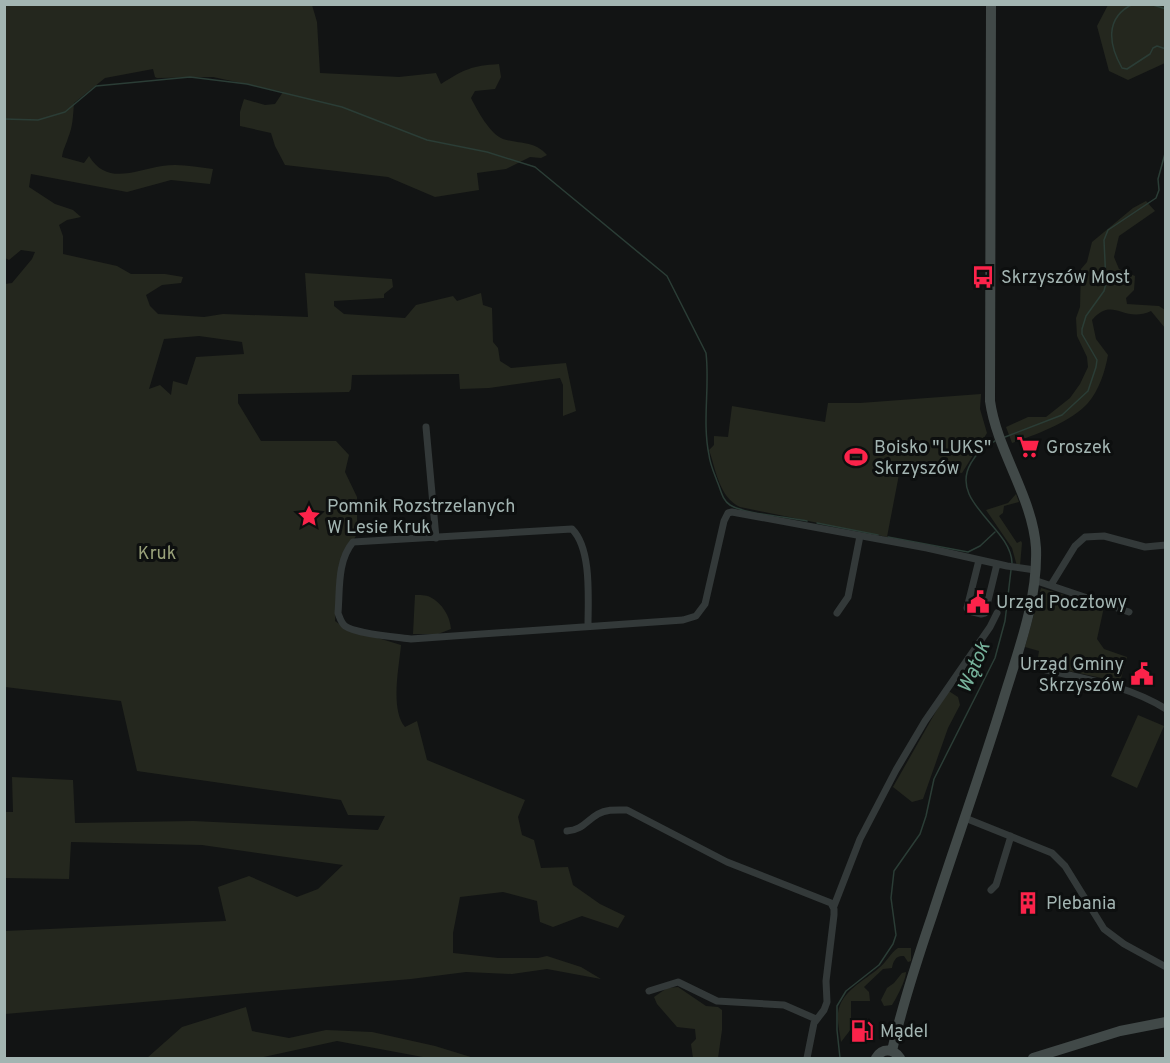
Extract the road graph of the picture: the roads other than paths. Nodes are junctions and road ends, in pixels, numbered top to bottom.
1 (991, 4) edge
2 (426, 427) dead end
3 (860, 536) junction
4 (436, 537) junction
5 (1166, 545) edge
6 (979, 560) junction
7 (997, 564) junction
8 (1035, 575) junction
9 (1051, 585) junction
10 (1129, 612) dead end
11 (837, 613) dead end
12 (997, 613) dead end
13 (588, 626) junction
14 (1015, 662) junction
15 (1166, 709) edge
16 (964, 818) junction
17 (567, 831) dead end
18 (1011, 836) junction
19 (991, 890) dead end
20 (834, 906) junction
21 (1166, 967) edge
22 (650, 991) dead end
23 (816, 1019) junction
24 (1166, 1022) edge
25 (896, 1055) edge
26 (807, 1059) edge
27 (876, 1059) edge
28 (1033, 1059) edge

1 - 8 street
2 - 4 street
3 - 6 street
3 - 11 street
3 - 13 street
4 - 13 street
4 - 13 street
5 - 9 street
6 - 7 street
6 - 7 street
7 - 8 street
8 - 9 street
8 - 14 street
9 - 10 street
12 - 20 street
14 - 15 street
14 - 16 street
16 - 18 street
16 - 25 street
17 - 20 street
18 - 19 street
18 - 21 street
20 - 23 street
22 - 23 street
23 - 26 street
24 - 28 street
25 - 27 street

